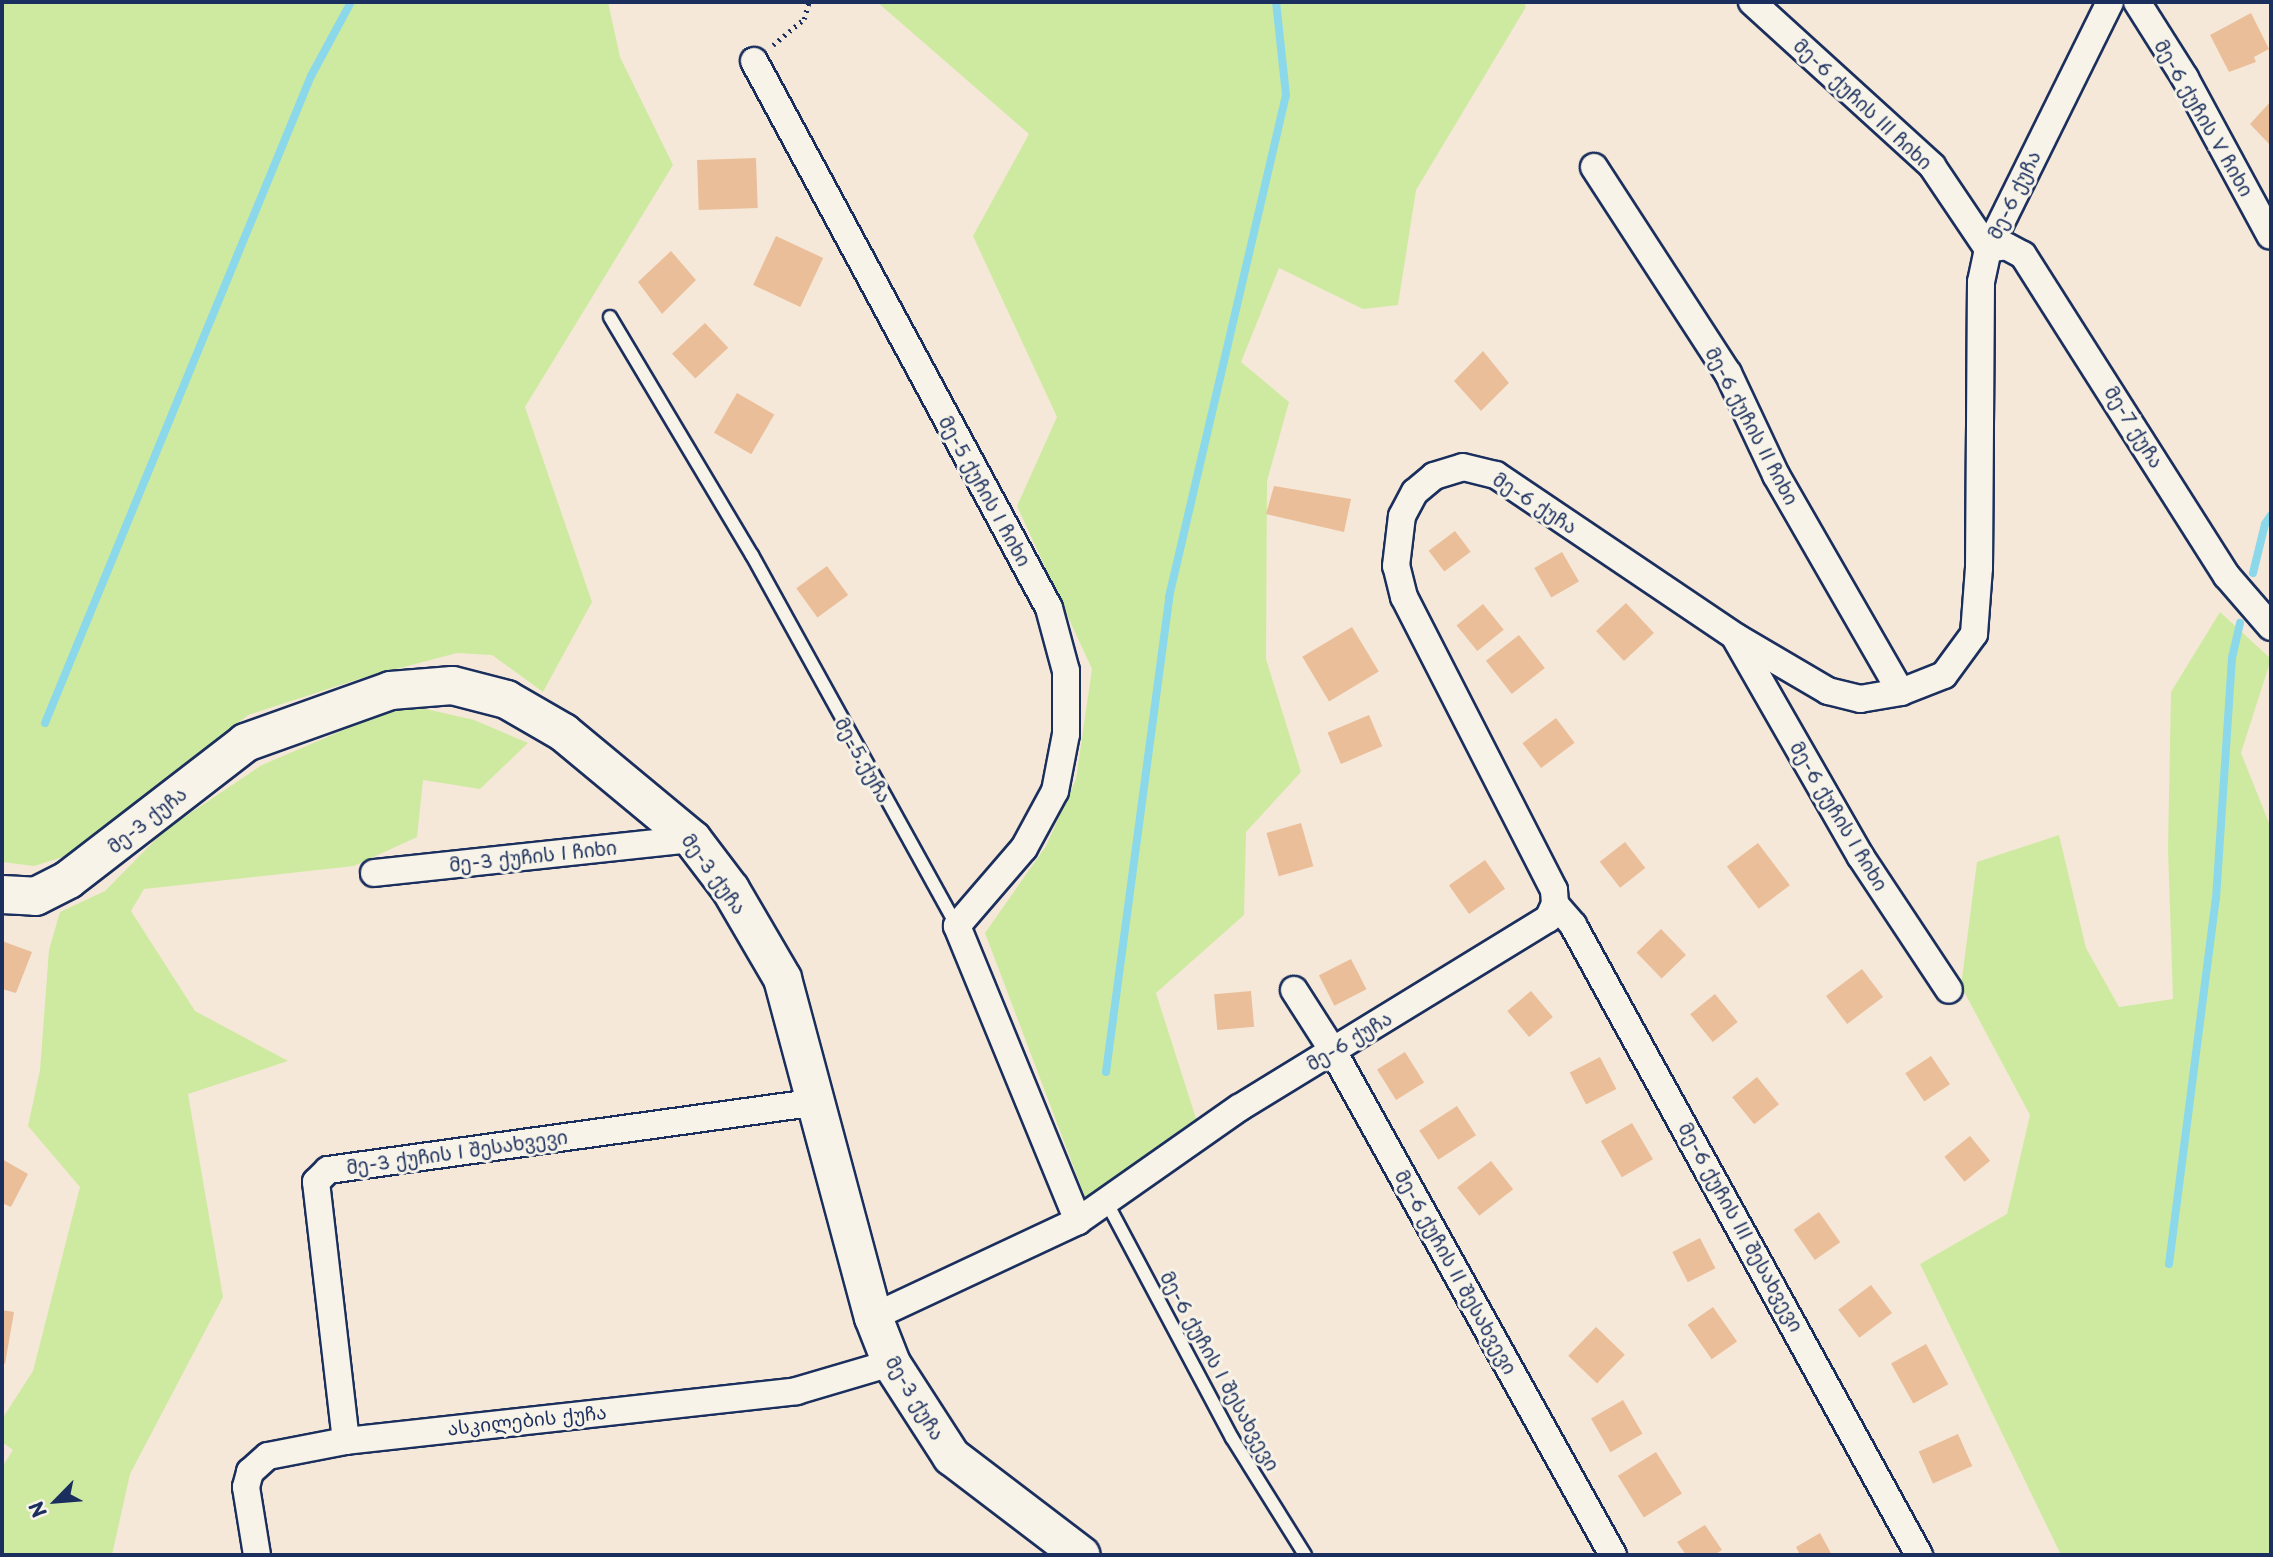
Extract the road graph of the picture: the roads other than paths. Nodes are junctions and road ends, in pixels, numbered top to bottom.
1 (1752, 2) edge
2 (2110, 2) edge
3 (2137, 2) edge
4 (754, 61) road end
5 (1594, 167) dead end
6 (2270, 236) edge
7 (1988, 249) junction
8 (610, 317) dead end
9 (2271, 627) edge
10 (1736, 637) junction
11 (1901, 692) junction
12 (692, 839) junction
13 (374, 873) dead end
14 (2, 894) edge
15 (1555, 904) junction
16 (957, 926) junction
17 (1294, 990) dead end
18 (1949, 990) dead end
19 (1333, 1051) junction
20 (819, 1102) junction
21 (1107, 1203) junction
22 (1078, 1221) junction
23 (873, 1317) junction
24 (891, 1363) junction
25 (346, 1441) junction
26 (257, 1555) edge
27 (1081, 1555) edge
28 (1305, 1555) edge
29 (1613, 1555) edge
30 (1919, 1555) edge

1 - 7 street, მე-6 ქუჩის III ჩიხი
2 - 7 street, მე-6 ქუჩა
3 - 6 street, მე-6 ქუჩის V ჩიხი
4 - 16 street, მე-5 ქუჩის I ჩიხი
5 - 11 street, მე-6 ქუჩის II ჩიხი
7 - 9 street, მე-7 ქუჩა
7 - 11 street, მე-6 ქუჩა
8 - 16 lane, მე-5 ქუჩა
10 - 11 street, მე-6 ქუჩა
10 - 15 street, მე-6 ქუჩა
10 - 18 street, მე-6 ქუჩის I ჩიხი
12 - 13 street, მე-3 ქუჩის I ჩიხი
12 - 14 street, მე-3 ქუჩა
12 - 20 street, მე-3 ქუჩა
15 - 19 street, მე-6 ქუჩა
15 - 30 street, მე-6 ქუჩის III შესახვევი
16 - 22 street, მე-5 ქუჩა
17 - 19 street, მე-6 ქუჩის II შესახვევი
19 - 21 street, მე-6 ქუჩა
19 - 29 street, მე-6 ქუჩის II შესახვევი
20 - 23 street, მე-3 ქუჩა
20 - 25 street, მე-3 ქუჩის I შესახვევი
21 - 22 street, მე-6 ქუჩა
21 - 28 lane, მე-6 ქუჩის I შესახვევი
22 - 23 street, მე-6 ქუჩა
23 - 24 street, მე-3 ქუჩა
24 - 25 street, ასკილების ქუჩა
24 - 27 street, მე-3 ქუჩა
25 - 26 street, ასკილების ქუჩა

